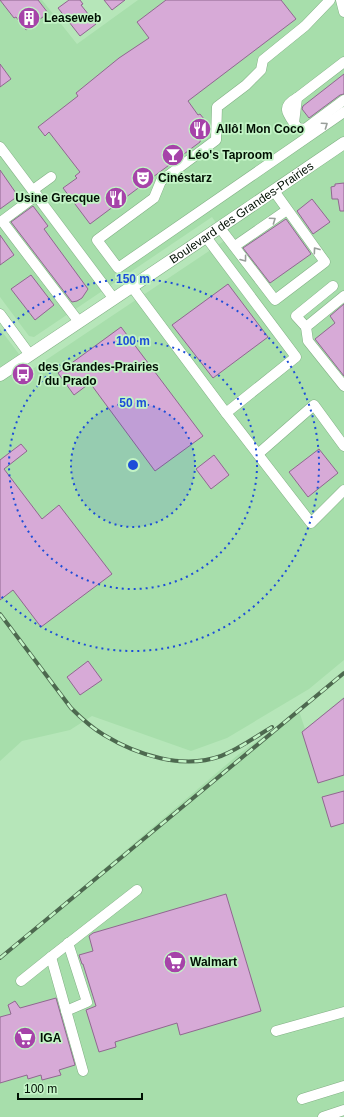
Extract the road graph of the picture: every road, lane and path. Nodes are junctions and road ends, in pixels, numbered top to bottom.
1 (330, 0) edge
2 (341, 0) edge
3 (344, 12) edge
4 (344, 62) edge
5 (344, 100) edge
6 (344, 112) edge
7 (344, 143) edge
8 (0, 147) edge
9 (338, 148) edge
10 (51, 177) dead end
11 (274, 191) junction
12 (35, 193) junction
13 (287, 210) junction
14 (220, 228) junction
15 (206, 237) junction
16 (235, 246) junction
17 (333, 286) dead end
18 (132, 287) junction
19 (344, 296) edge
20 (114, 299) junction
21 (0, 314) edge
22 (79, 322) junction
23 (306, 327) junction
24 (30, 355) junction
25 (0, 375) edge
26 (344, 386) edge
27 (226, 413) junction
28 (344, 446) edge
29 (258, 454) junction
30 (344, 490) edge
31 (137, 890) dead end
32 (68, 943) junction
33 (51, 957) junction
34 (22, 981) dead end
35 (66, 1010) junction
36 (344, 1012) edge
37 (276, 1031) dead end
38 (83, 1071) dead end
39 (344, 1086) edge
40 (302, 1099) dead end
41 (344, 1110) edge
42 (323, 1117) edge

1 -> 6 street
2 - 3 street
4 - 5 street
7 - 9 main road, Boulevard des Grandes-Prairies
8 - 12 street
9 - 11 main road, Boulevard des Grandes-Prairies
10 - 12 street
11 - 13 street
11 - 14 main road, Boulevard des Grandes-Prairies
12 - 20 street
12 - 22 street
16 -> 13 street
16 -> 13 street
14 - 15 main road, Boulevard des Grandes-Prairies
14 - 16 street
15 - 18 main road, Boulevard des Grandes-Prairies
15 - 27 street
17 - 23 street
18 - 20 main road, Boulevard des Grandes-Prairies
18 - 27 street
19 - 23 street
20 - 22 main road, Boulevard des Grandes-Prairies
21 - 24 street
22 - 24 main road, Boulevard des Grandes-Prairies
23 - 26 street
24 - 25 main road, Boulevard des Grandes-Prairies
27 - 29 street
28 - 29 street
29 - 30 street
31 - 32 street
32 - 33 street
32 - 35 street
33 - 34 street
33 - 35 street
35 - 38 street
36 - 37 street
39 - 40 street
41 - 42 street

